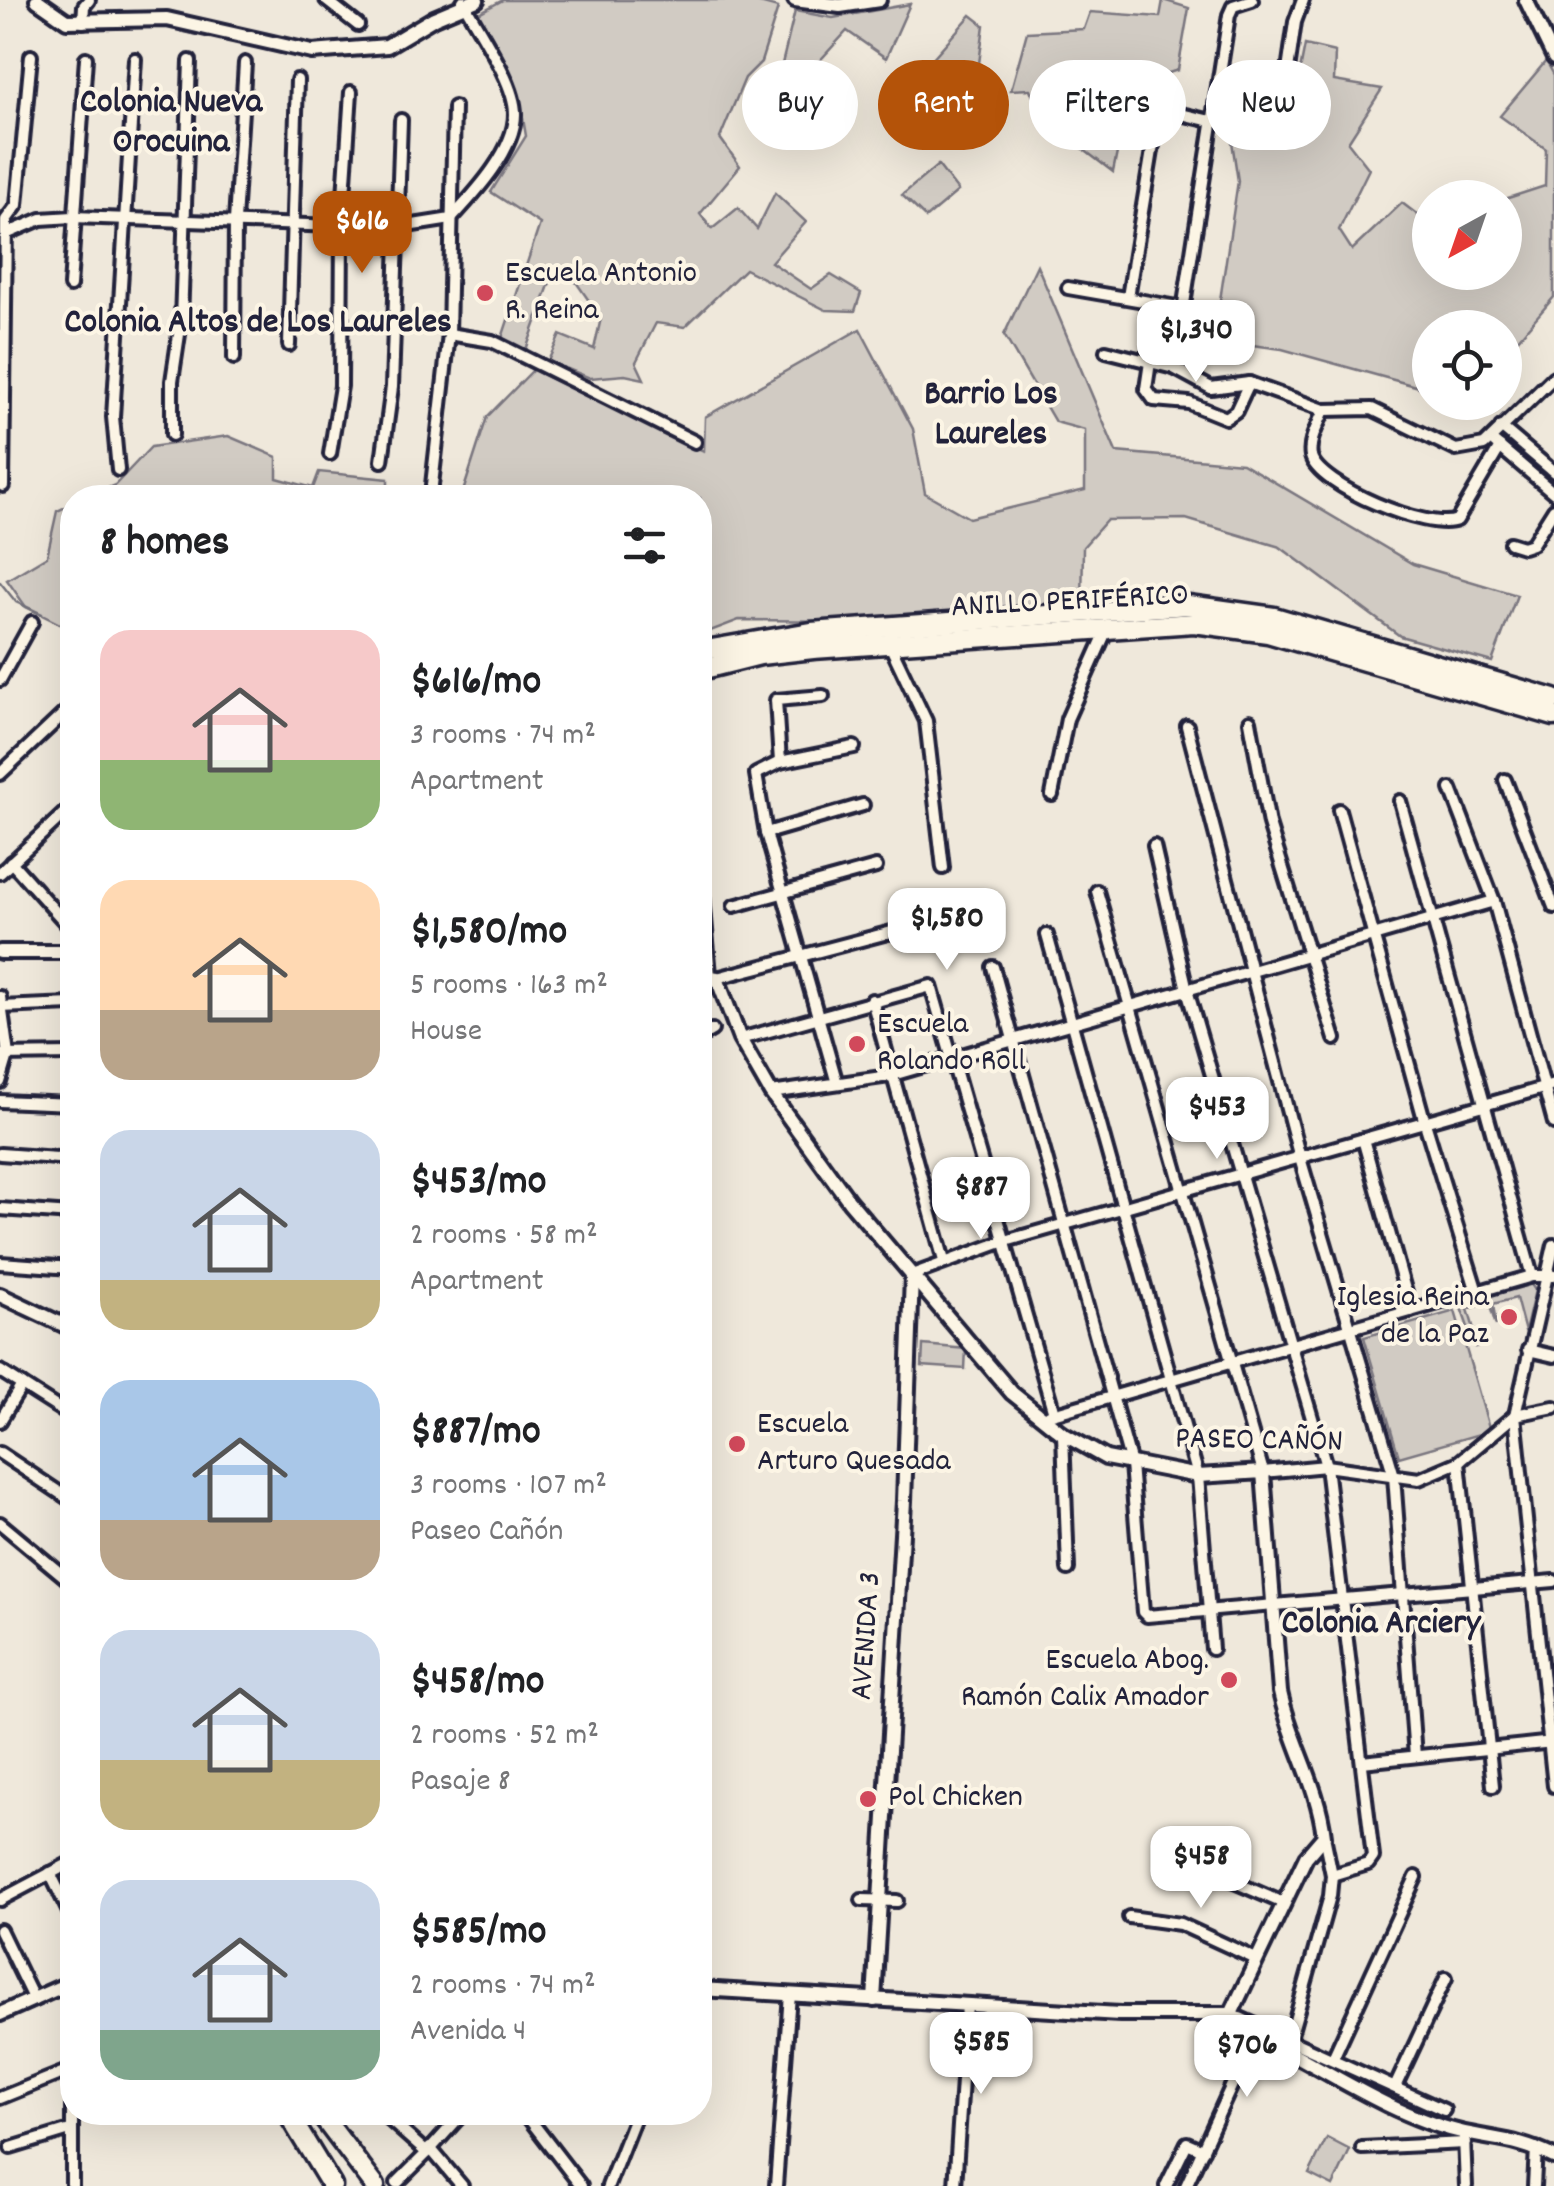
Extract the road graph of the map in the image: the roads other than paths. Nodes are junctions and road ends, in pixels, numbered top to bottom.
1 (37, 0) edge
2 (89, 0) edge
3 (326, 0) edge
4 (794, 0) edge
5 (879, 0) edge
6 (1252, 0) edge
7 (1303, 0) edge
8 (1526, 0) edge
9 (468, 1) edge
10 (83, 22) junction
11 (358, 26) dead end
12 (31, 56) dead end
13 (86, 58) dead end
14 (1554, 58) edge
15 (135, 60) dead end
16 (1223, 60) edge
17 (1290, 60) edge
18 (190, 61) dead end
19 (245, 63) dead end
20 (297, 80) dead end
21 (351, 92) dead end
22 (454, 107) dead end
23 (401, 120) dead end
24 (1206, 120) edge
25 (1210, 150) edge
26 (73, 217) junction
27 (127, 218) junction
28 (182, 218) junction
29 (451, 219) junction
30 (234, 221) junction
31 (290, 225) junction
32 (342, 226) junction
33 (394, 228) junction
34 (6, 234) junction
35 (70, 286) dead end
36 (1068, 288) dead end
37 (1128, 298) junction
38 (1184, 308) junction
39 (449, 334) junction
40 (289, 346) dead end
41 (1106, 351) dead end
42 (234, 358) dead end
43 (1150, 362) junction
44 (1174, 368) junction
45 (1554, 376) edge
46 (1249, 382) junction
47 (1324, 410) junction
48 (1502, 427) junction
49 (172, 435) dead end
50 (695, 442) dead end
51 (1495, 443) junction
52 (330, 454) dead end
53 (382, 461) dead end
54 (118, 470) dead end
55 (1554, 472) edge
56 (432, 485) dead end
57 (3, 486) dead end
58 (1554, 493) edge
59 (1554, 508) edge
60 (1510, 543) dead end
61 (32, 622) dead end
62 (1108, 626) junction
63 (890, 645) junction
64 (712, 649) edge
65 (712, 667) edge
66 (0, 680) edge
67 (823, 696) dead end
68 (1554, 699) edge
69 (1554, 716) edge
70 (60, 717) edge
71 (1250, 721) dead end
72 (1186, 726) dead end
73 (854, 747) dead end
74 (780, 762) junction
75 (0, 774) edge
76 (1505, 780) dead end
77 (1451, 788) dead end
78 (1052, 794) dead end
79 (1400, 801) dead end
80 (862, 805) dead end
81 (1339, 810) dead end
82 (60, 818) edge
83 (766, 832) junction
84 (1154, 846) dead end
85 (11, 862) junction
86 (876, 866) dead end
87 (943, 868) dead end
88 (0, 873) edge
89 (1098, 891) dead end
90 (782, 893) junction
91 (1494, 902) junction
92 (734, 906) dead end
93 (1554, 907) edge
94 (60, 917) edge
95 (1432, 919) junction
96 (903, 930) dead end
97 (1048, 935) dead end
98 (1374, 936) junction
99 (0, 952) edge
100 (60, 952) edge
101 (804, 955) junction
102 (1310, 956) junction
103 (993, 967) dead end
104 (1250, 973) junction
105 (712, 975) edge
106 (712, 982) edge
107 (1187, 990) junction
108 (872, 1000) junction
109 (1, 1004) edge
110 (60, 1004) edge
111 (1129, 1008) junction
112 (819, 1015) junction
113 (1069, 1024) junction
114 (1335, 1039) dead end
115 (740, 1040) junction
116 (1010, 1042) junction
117 (60, 1054) edge
118 (4, 1055) edge
119 (950, 1059) junction
120 (890, 1076) junction
121 (836, 1080) junction
122 (0, 1082) edge
123 (1549, 1087) edge
124 (770, 1094) junction
125 (0, 1101) edge
126 (60, 1104) edge
127 (1487, 1104) junction
128 (1425, 1122) junction
129 (1554, 1124) edge
130 (1362, 1139) junction
131 (0, 1154) edge
132 (60, 1158) edge
133 (1300, 1158) junction
134 (1241, 1174) junction
135 (1181, 1192) junction
136 (1123, 1208) junction
137 (0, 1209) edge
138 (60, 1213) edge
139 (1064, 1226) junction
140 (1002, 1242) junction
141 (1554, 1245) edge
142 (944, 1262) junction
143 (0, 1264) edge
144 (60, 1267) edge
145 (912, 1275) junction
146 (1543, 1275) edge
147 (1478, 1292) junction
148 (0, 1294) edge
149 (1538, 1310) junction
150 (1412, 1311) junction
151 (1554, 1314) edge
152 (60, 1324) edge
153 (1351, 1329) junction
154 (1290, 1346) junction
155 (1528, 1350) junction
156 (1554, 1356) edge
157 (1229, 1364) junction
158 (0, 1371) edge
159 (1174, 1380) junction
160 (22, 1385) junction
161 (1113, 1396) junction
162 (1554, 1407) edge
163 (60, 1410) edge
164 (1048, 1415) junction
165 (1515, 1416) junction
166 (0, 1421) edge
167 (1064, 1434) junction
168 (0, 1453) edge
169 (1459, 1462) junction
170 (1131, 1464) junction
171 (1326, 1466) junction
172 (1263, 1472) junction
173 (1198, 1476) junction
174 (1394, 1476) junction
175 (60, 1493) edge
176 (0, 1523) edge
177 (1068, 1568) dead end
178 (60, 1573) edge
179 (1554, 1581) edge
180 (1534, 1583) junction
181 (1471, 1590) junction
182 (1406, 1594) junction
183 (1339, 1601) junction
184 (1276, 1606) junction
185 (1208, 1611) junction
186 (1212, 1648) dead end
187 (1551, 1742) edge
188 (1486, 1750) junction
189 (1414, 1756) junction
190 (1362, 1762) junction
191 (1494, 1786) dead end
192 (1554, 1786) edge
193 (1324, 1836) junction
194 (60, 1868) edge
195 (50, 1873) junction
196 (1332, 1875) junction
197 (1416, 1877) dead end
198 (1224, 1878) dead end
199 (60, 1893) edge
200 (0, 1900) edge
201 (862, 1900) dead end
202 (880, 1900) junction
203 (897, 1901) dead end
204 (1283, 1903) junction
205 (1129, 1916) dead end
206 (0, 1930) edge
207 (1256, 1959) junction
208 (1446, 1978) dead end
209 (60, 1988) edge
210 (712, 1990) edge
211 (790, 1994) junction
212 (34, 2000) junction
213 (874, 2000) junction
214 (967, 2005) junction
215 (0, 2014) edge
216 (1231, 2014) junction
217 (1254, 2034) junction
218 (1290, 2038) junction
219 (1333, 2058) junction
220 (60, 2075) edge
221 (1396, 2085) junction
222 (0, 2098) edge
223 (1444, 2110) dead end
224 (70, 2125) edge
225 (295, 2125) edge
226 (329, 2125) edge
227 (397, 2125) edge
228 (452, 2125) edge
229 (534, 2125) edge
230 (633, 2125) edge
231 (70, 2130) junction
232 (1464, 2137) junction
233 (11, 2148) dead end
234 (1362, 2148) dead end
235 (1536, 2148) junction
236 (1203, 2150) junction
237 (428, 2151) junction
238 (1554, 2156) edge
239 (397, 2183) dead end
240 (72, 2186) edge
241 (332, 2186) edge
242 (375, 2186) edge
243 (462, 2186) edge
244 (581, 2186) edge
245 (608, 2186) edge
246 (776, 2186) edge
247 (955, 2186) edge
248 (1166, 2186) edge
249 (1186, 2186) edge
250 (1466, 2186) edge
251 (1534, 2186) edge

1 - 10 street
2 - 10 street
3 - 11 street
4 - 5 street
6 - 16 street
7 - 17 street
8 - 14 street
9 - 10 street
9 - 29 street
12 - 34 street
13 - 26 street
15 - 27 street
18 - 28 street
19 - 30 street
20 - 31 street
21 - 32 street
22 - 29 street
23 - 33 street
24 - 37 street
25 - 38 street
26 - 27 street
26 - 34 street
26 - 35 street
27 - 28 street
27 - 54 street
28 - 30 street
28 - 49 street
29 - 33 street
29 - 39 street
30 - 31 street
30 - 42 street
31 - 32 street
31 - 40 street
32 - 33 street
32 - 52 street
33 - 53 street
34 - 57 street
36 - 37 street
37 - 38 street
38 - 44 street
39 - 50 street
39 - 56 street
41 - 43 street
43 - 44 street
43 - 46 street
44 - 46 street
45 - 48 street
46 - 47 street
47 - 51 street
47 - 51 street
48 - 51 street
48 - 55 street
51 - 58 street
59 - 60 street
61 - 66 street
62 - 63 highway, ANILLO PERIFÉRICO
62 - 69 highway, ANILLO PERIFÉRICO
62 - 78 street
63 - 65 highway, ANILLO PERIFÉRICO
63 - 87 street
64 - 68 highway, ANILLO PERIFÉRICO
67 - 74 street
70 - 75 street
71 - 102 street
72 - 104 street
73 - 74 street
74 - 83 street
76 - 93 street
77 - 91 street
79 - 95 street
80 - 83 street
81 - 98 street
82 - 85 street
83 - 90 street
84 - 107 street
85 - 88 street
85 - 94 street
86 - 90 street
89 - 111 street
90 - 92 street
90 - 101 street
91 - 95 street
91 - 123 street
95 - 98 street
95 - 127 street
96 - 101 street
97 - 113 street
98 - 102 street
98 - 128 street
99 - 100 street
101 - 105 street
101 - 112 street
102 - 104 street
102 - 114 street
103 - 116 street
104 - 107 street
104 - 133 street
106 - 115 street, PASEO CAÑÓN
107 - 111 street
107 - 134 street
108 - 112 street
108 - 119 street
108 - 120 street
109 - 110 street
109 - 118 street
111 - 113 street
111 - 135 street
112 - 115 street
112 - 121 street
113 - 116 street
113 - 136 street
115 - 124 street, PASEO CAÑÓN
116 - 119 street
116 - 139 street
117 - 118 street
118 - 122 street
119 - 120 street
119 - 140 street
120 - 121 street
120 - 142 street
121 - 124 street
123 - 127 street
123 - 129 street
124 - 145 street, PASEO CAÑÓN
125 - 126 street
127 - 128 street
127 - 146 street
128 - 130 street
128 - 147 street
130 - 133 street
130 - 150 street
131 - 132 street
133 - 134 street
133 - 153 street
134 - 135 street
134 - 154 street
135 - 136 street
135 - 157 street
136 - 139 street
136 - 159 street
137 - 138 street
139 - 140 street
139 - 161 street
140 - 142 street
140 - 164 street
141 - 146 street
142 - 145 street
143 - 144 street
145 - 164 street, PASEO CAÑÓN
145 - 202 street, AVENIDA 3
146 - 147 street
146 - 149 street
147 - 150 street
148 - 152 street
149 - 151 street
149 - 155 street
150 - 153 street
153 - 154 street
153 - 174 street
154 - 157 street
154 - 171 street
155 - 156 street
155 - 165 street
157 - 159 street
157 - 172 street
158 - 160 street
159 - 161 street
159 - 173 street
160 - 163 street
160 - 166 street
161 - 164 street
161 - 170 street
162 - 165 street, PASEO CAÑÓN
164 - 167 street, PASEO CAÑÓN
165 - 169 street, PASEO CAÑÓN
165 - 180 street
167 - 170 street, PASEO CAÑÓN
167 - 177 street
168 - 175 street
169 - 174 street, PASEO CAÑÓN
169 - 181 street
170 - 173 street, PASEO CAÑÓN
170 - 185 street
171 - 172 street, PASEO CAÑÓN
171 - 174 street, PASEO CAÑÓN
171 - 183 street
172 - 173 street, PASEO CAÑÓN
172 - 184 street
173 - 185 street
174 - 182 street
176 - 178 street
179 - 180 street
180 - 181 street
180 - 187 street
181 - 182 street
181 - 188 street
182 - 183 street
182 - 189 street
183 - 184 street
183 - 190 street
184 - 185 street
184 - 193 street
185 - 186 street
187 - 188 street
187 - 192 street
188 - 189 street
188 - 191 street
189 - 190 street
190 - 196 street
193 - 196 street
193 - 204 street
194 - 195 street
195 - 199 street
195 - 200 street
196 - 218 street
197 - 219 street
198 - 204 street
201 - 202 street
202 - 203 street
202 - 213 street, AVENIDA 3
204 - 207 street
205 - 207 street
206 - 212 street
207 - 216 street
208 - 221 street
209 - 212 street
210 - 211 street
211 - 213 street
211 - 246 street
212 - 215 street
213 - 214 street
214 - 216 street
214 - 247 street
216 - 217 street
216 - 218 street
217 - 232 street
217 - 236 street
218 - 219 street
219 - 221 street
220 - 222 street
221 - 223 street
224 - 231 street
225 - 241 highway
226 - 242 highway
227 - 237 street
228 - 237 street
229 - 244 street
230 - 245 street
231 - 233 street
231 - 240 street
232 - 234 street
232 - 235 street
232 - 250 street
235 - 238 street
235 - 251 street
236 - 248 street
236 - 249 street
237 - 239 street
237 - 243 street

